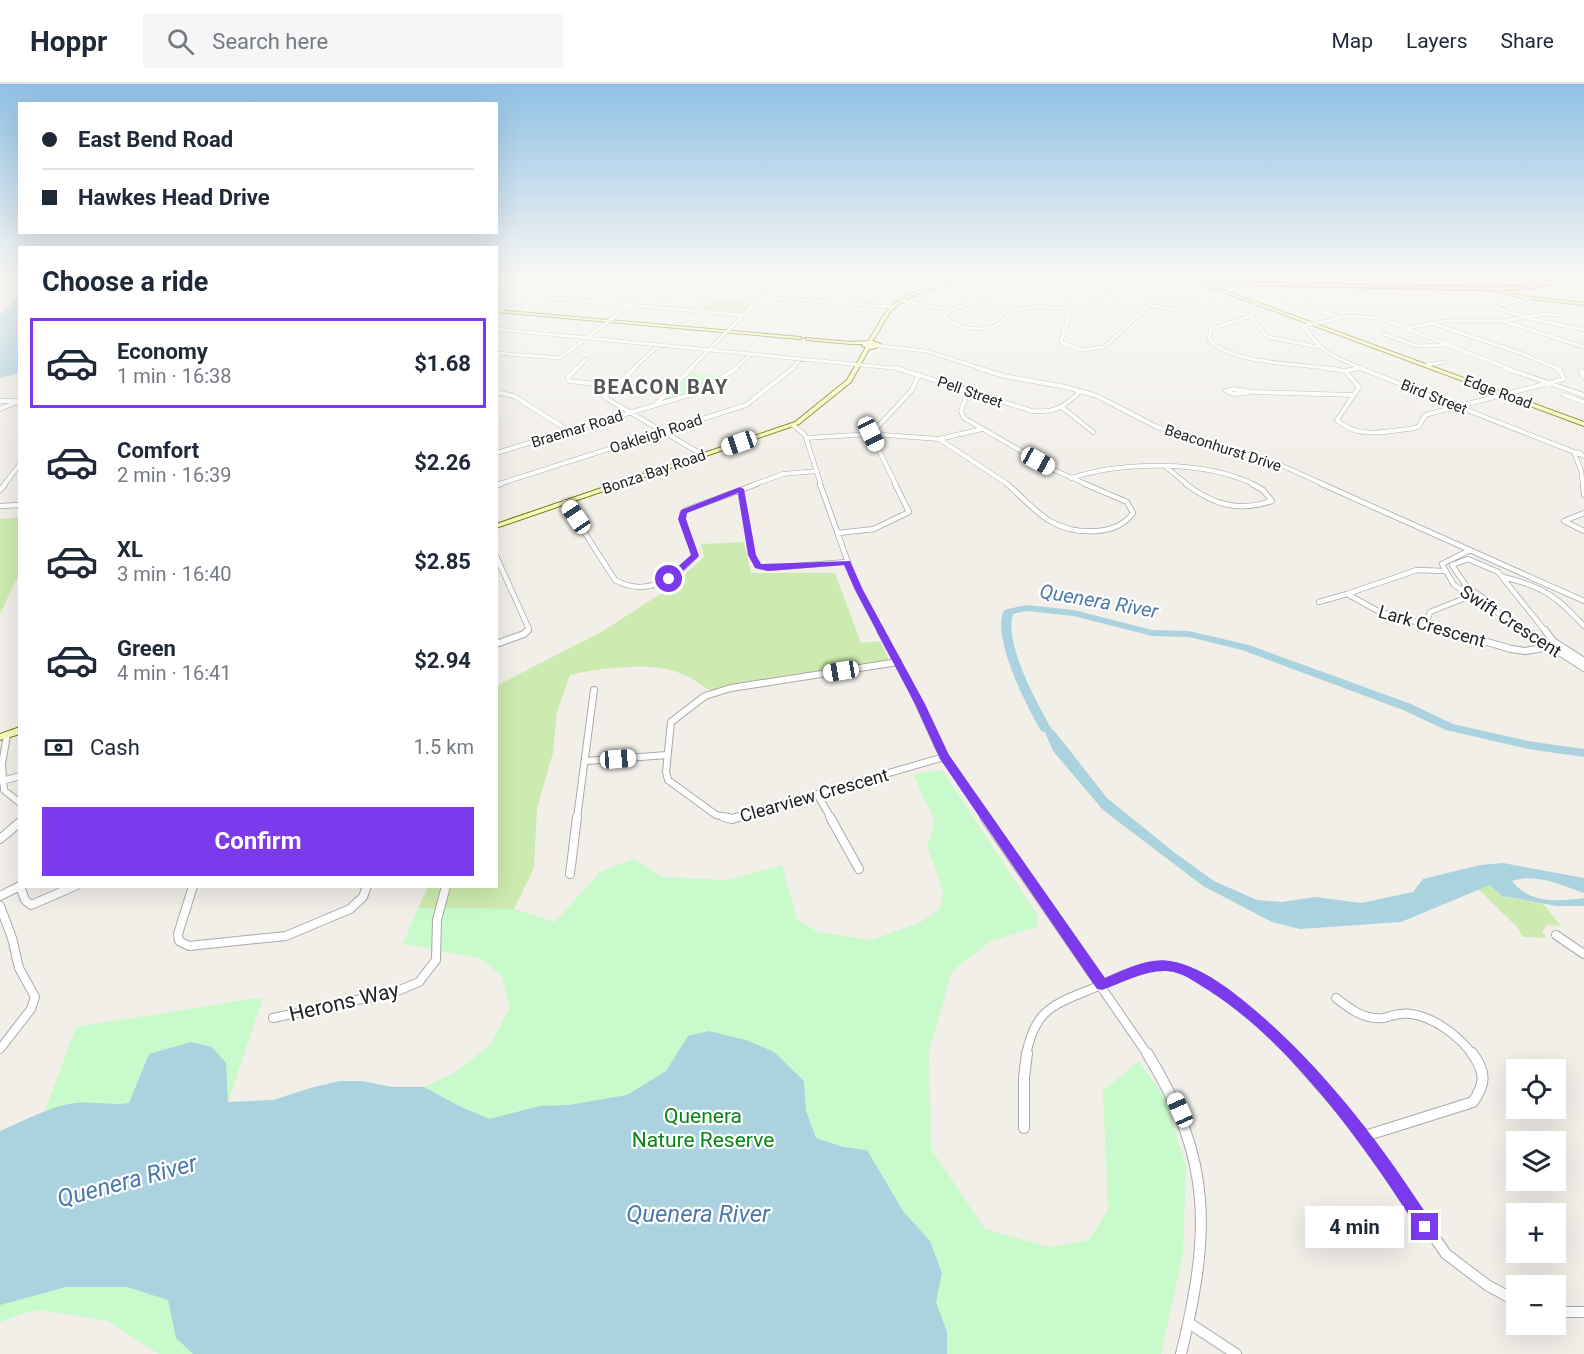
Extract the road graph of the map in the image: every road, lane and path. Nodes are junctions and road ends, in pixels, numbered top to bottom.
1 (569, 336) edge
2 (722, 336) edge
3 (779, 336) edge
4 (874, 336) edge
5 (877, 336) edge
6 (1063, 336) edge
7 (1116, 336) edge
8 (1208, 336) edge
9 (1267, 336) edge
10 (1310, 336) edge
11 (1347, 336) edge
12 (1390, 336) edge
13 (1426, 336) edge
14 (1471, 336) edge
15 (1548, 336) edge
16 (587, 338) junction
17 (1584, 342) edge
18 (1572, 344) junction
19 (659, 345) junction
20 (866, 345) junction
21 (877, 345) junction
22 (1448, 345) junction
23 (1318, 347) junction
24 (1584, 347) edge
25 (708, 350) junction
26 (498, 353) edge
27 (751, 354) junction
28 (586, 359) dead end
29 (800, 359) junction
30 (1445, 362) dead end
31 (860, 364) junction
32 (1426, 365) junction
33 (1360, 368) junction
34 (1345, 371) junction
35 (1584, 371) edge
36 (919, 374) junction
37 (1584, 377) edge
38 (1550, 383) junction
39 (614, 386) junction
40 (968, 391) junction
41 (1080, 391) junction
42 (498, 392) edge
43 (1253, 392) junction
44 (1352, 395) junction
45 (1508, 395) junction
46 (1564, 395) dead end
47 (1584, 395) edge
48 (0, 401) edge
49 (18, 401) edge
50 (18, 402) edge
51 (1584, 402) edge
52 (656, 405) junction
53 (1458, 407) junction
54 (1063, 408) junction
55 (0, 409) edge
56 (630, 413) junction
57 (1584, 424) edge
58 (796, 427) junction
59 (982, 429) junction
60 (569, 431) junction
61 (662, 432) junction
62 (1093, 432) dead end
63 (871, 434) junction
64 (806, 438) junction
65 (939, 439) junction
66 (498, 452) edge
67 (1577, 454) junction
68 (1584, 454) edge
69 (703, 455) junction
70 (1166, 466) junction
71 (18, 467) edge
72 (1582, 469) edge
73 (817, 471) junction
74 (1071, 478) junction
75 (1583, 481) edge
76 (498, 484) edge
77 (740, 489) junction
78 (0, 490) edge
79 (1584, 495) edge
80 (565, 502) junction
81 (18, 505) edge
82 (0, 506) edge
83 (1582, 515) edge
84 (498, 524) edge
85 (1584, 531) edge
86 (838, 533) junction
87 (1470, 550) junction
88 (847, 562) junction
89 (498, 566) edge
90 (1444, 571) junction
91 (1503, 578) junction
92 (1347, 594) junction
93 (1470, 596) junction
94 (1584, 601) edge
95 (1319, 602) dead end
96 (1494, 605) dead end
97 (1426, 625) junction
98 (1540, 626) junction
99 (1584, 626) edge
100 (1521, 628) junction
101 (498, 643) edge
102 (1550, 647) junction
103 (898, 662) junction
104 (1584, 662) edge
105 (1584, 668) edge
106 (594, 690) dead end
107 (18, 731) edge
108 (3, 736) edge
109 (667, 755) junction
110 (944, 757) junction
111 (586, 761) junction
112 (18, 777) edge
113 (2, 781) junction
114 (817, 794) junction
115 (18, 802) edge
116 (18, 824) edge
117 (0, 839) edge
118 (859, 869) dead end
119 (570, 874) dead end
120 (18, 887) edge
121 (21, 888) edge
122 (71, 888) edge
123 (192, 888) edge
124 (366, 888) edge
125 (445, 888) edge
126 (0, 896) edge
127 (0, 906) edge
128 (1556, 934) dead end
129 (1584, 954) edge
130 (1102, 984) junction
131 (1336, 998) dead end
132 (273, 1018) dead end
133 (0, 1049) edge
134 (1024, 1128) dead end
135 (1365, 1136) junction
136 (1506, 1295) edge
137 (1566, 1312) edge
138 (1584, 1312) edge
139 (1189, 1323) junction
140 (1181, 1354) edge
141 (1236, 1354) edge

1 - 16 street, Pell Street
2 - 25 street
3 - 20 street
4 - 20 street, Bonza Bay Road
5 - 21 street, Bonza Bay Road
6 - 7 street
8 - 34 street
9 - 23 street, Bird Street
10 - 23 street
11 - 32 street, Edge Road
12 - 22 street
13 - 22 street
14 - 38 street
15 - 18 street
16 - 19 street, Pell Street
16 - 26 street
17 - 18 street
18 - 24 street
19 - 25 street, Pell Street
19 - 39 street
20 - 21 street
20 - 31 street, Bonza Bay Road
21 - 31 street, Bonza Bay Road
21 - 41 street, Beaconhurst Drive
22 - 38 street
23 - 33 street, Bird Street
25 - 27 street, Pell Street
25 - 52 street
27 - 29 street, Pell Street
27 - 52 street, Braemar Road
28 - 39 street
29 - 31 street, Pell Street
29 - 61 street, Oakleigh Road
30 - 32 street
31 - 36 street, Pell Street
31 - 58 street, Bonza Bay Road
32 - 45 street, Edge Road
33 - 34 street
33 - 53 street, Bird Street
34 - 44 street
35 - 37 street
36 - 40 street, Pell Street
36 - 63 street
38 - 45 street
38 - 47 street
39 - 56 street
40 - 54 street, Pell Street
40 - 59 street
41 - 54 street
41 - 87 street, Beaconhurst Drive
42 - 60 street
43 - 43 street
43 - 44 street
44 - 53 street
45 - 53 street
45 - 57 street, Edge Road
46 - 51 street
48 - 49 street
50 - 55 street
52 - 56 street, Braemar Road
53 - 67 street, Bird Street
54 - 62 street
56 - 60 street, Braemar Road
56 - 61 street
58 - 64 street
58 - 69 street, Bonza Bay Road
59 - 65 street
59 - 74 street
60 - 66 street, Braemar Road
61 - 69 street
61 - 76 street, Oakleigh Road
63 - 64 street
63 - 65 street
63 - 86 street
64 - 73 street
65 - 74 street
67 - 68 street
67 - 72 street
69 - 80 street, Bonza Bay Road
70 - 70 street
70 - 74 street
71 - 78 street
72 - 75 street
73 - 77 street
73 - 86 street
75 - 79 street
77 - 80 street
77 - 88 street
80 - 84 street, Bonza Bay Road
81 - 82 street
83 - 85 street
86 - 88 street
87 - 90 street, Swift Crescent
87 - 94 street, Beaconhurst Drive
88 - 103 street
89 - 101 street
90 - 92 street, Lark Crescent
90 - 93 street, Swift Crescent
91 - 96 street
91 - 98 street
91 - 99 street
92 - 95 street
92 - 97 street, Lark Crescent
93 - 97 street
93 - 100 street, Swift Crescent
97 - 102 street, Lark Crescent
98 - 100 street
98 - 104 street
100 - 102 street, Swift Crescent
102 - 105 street, Swift Crescent
103 - 109 street, Clearview Crescent
103 - 110 street
106 - 111 street
107 - 108 street
108 - 113 street
109 - 111 street
109 - 114 street, Clearview Crescent
110 - 114 street, Clearview Crescent
110 - 130 street
111 - 119 street
112 - 113 street
113 - 115 street
114 - 118 street
116 - 117 street
120 - 126 street
121 - 122 street
123 - 124 street
125 - 132 street, Herons Way
127 - 133 street
128 - 129 street
130 - 134 street
130 - 135 street
130 - 139 street
131 - 135 street
135 - 136 street
137 - 138 street
139 - 140 street
139 - 141 street

